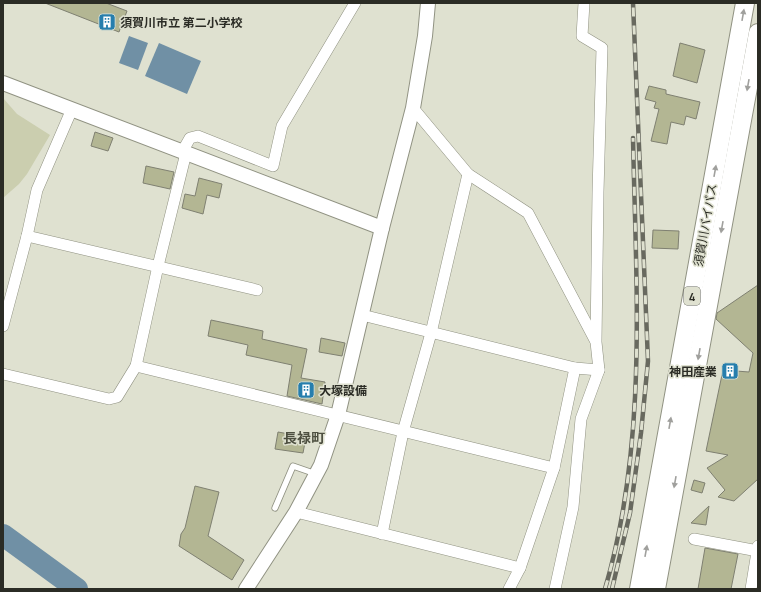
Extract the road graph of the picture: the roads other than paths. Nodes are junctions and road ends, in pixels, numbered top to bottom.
1 (355, 3) edge
2 (428, 3) edge
3 (584, 3) edge
4 (745, 3) edge
5 (753, 36) edge
6 (3, 83) edge
7 (413, 108) junction
8 (72, 109) junction
9 (184, 152) junction
10 (468, 174) junction
11 (382, 228) junction
12 (27, 236) junction
13 (158, 266) junction
14 (257, 290) dead end
15 (362, 315) junction
16 (3, 326) edge
17 (431, 333) junction
18 (596, 342) junction
19 (136, 366) junction
20 (576, 368) junction
21 (599, 370) junction
22 (3, 374) edge
23 (338, 415) junction
24 (403, 432) junction
25 (554, 468) junction
26 (316, 474) junction
27 (275, 508) dead end
28 (296, 512) junction
29 (382, 534) junction
30 (694, 539) dead end
31 (758, 549) edge
32 (520, 568) junction
33 (246, 589) edge
34 (509, 589) edge
35 (555, 589) edge
36 (639, 589) edge
37 (656, 589) edge
38 (751, 589) edge

1 - 9 street
2 - 7 street
3 - 18 street
5 -> 4 highway, 須賀川バイパス / 4
36 -> 5 highway, 須賀川バイパス / 4
5 -> 37 highway, 須賀川バイパス / 4
6 - 8 street
7 - 10 street
7 - 11 street
8 - 9 street
8 - 12 street
9 - 11 street
9 - 13 street
10 - 17 street
10 - 18 street
11 - 15 street
12 - 13 street
12 - 16 street
13 - 14 street
13 - 19 street
15 - 17 street
15 - 23 street
17 - 20 street
17 - 24 street
18 - 21 street
19 - 22 street
19 - 23 street
20 - 21 street
20 - 25 street
21 - 35 street
23 - 24 street
23 - 26 street
24 - 25 street
24 - 29 street
25 - 32 street
26 - 27 lane
26 - 28 street
28 - 29 street
28 - 33 street
29 - 32 street
30 - 31 street
31 - 38 street
32 - 34 street

